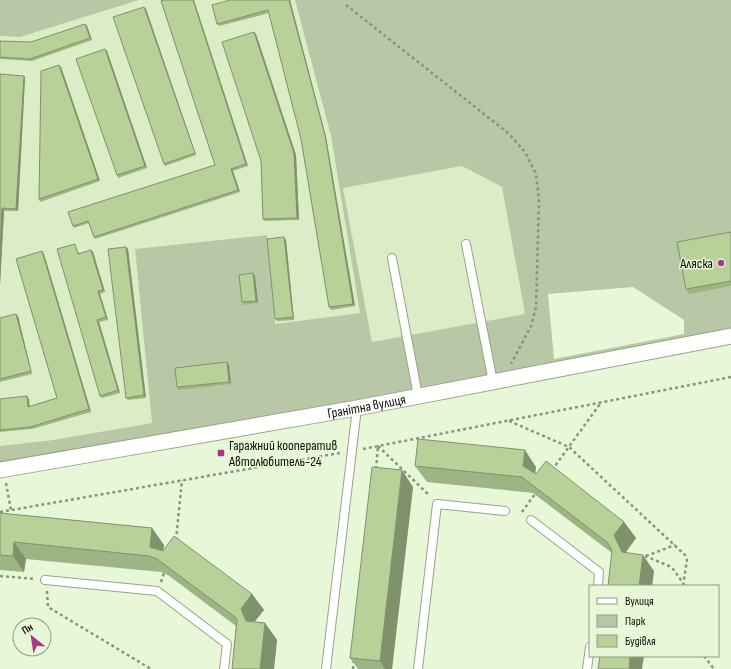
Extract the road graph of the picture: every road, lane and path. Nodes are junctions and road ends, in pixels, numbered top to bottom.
1 (346, 5) dead end
2 (466, 244) dead end
3 (392, 258) dead end
4 (731, 336) edge
5 (731, 377) edge
6 (498, 381) junction
7 (418, 396) junction
8 (600, 403) junction
9 (357, 408) junction
10 (509, 421) junction
11 (378, 446) junction
12 (569, 447) junction
13 (352, 450) junction
14 (0, 470) edge
15 (548, 475) edge
16 (375, 477) edge
17 (182, 480) junction
18 (535, 494) edge
19 (437, 504) junction
20 (505, 511) dead end
21 (0, 512) edge
22 (521, 512) dead end
23 (531, 520) dead end
24 (675, 545) junction
25 (175, 548) edge
26 (645, 556) junction
27 (638, 558) edge
28 (0, 576) edge
29 (45, 580) junction
30 (683, 584) edge
31 (598, 585) edge
32 (355, 654) edge
33 (589, 654) edge
34 (705, 657) edge
35 (151, 669) edge
36 (224, 669) edge
37 (326, 669) edge
38 (353, 669) edge
39 (418, 669) edge
40 (587, 669) edge
41 (714, 669) edge

1 - 6 path
2 - 6 lane
3 - 7 lane
4 - 6 street, Гранітна вулиця
5 - 8 path
6 - 7 street, Гранітна вулиця
7 - 9 street, Гранітна вулиця
8 - 10 path
8 - 12 path
9 - 13 lane
9 - 14 street, Гранітна вулиця
10 - 11 path
10 - 12 path
11 - 13 path
11 - 16 path
11 - 19 path
12 - 15 path
12 - 24 path
13 - 17 path
13 - 37 lane
17 - 21 path
17 - 25 path
18 - 22 path
19 - 20 lane
19 - 39 lane
23 - 31 lane
24 - 26 path
24 - 30 path
26 - 27 path
26 - 30 path
28 - 29 path
29 - 35 path
29 - 36 lane
32 - 38 path
33 - 40 lane
34 - 41 path

